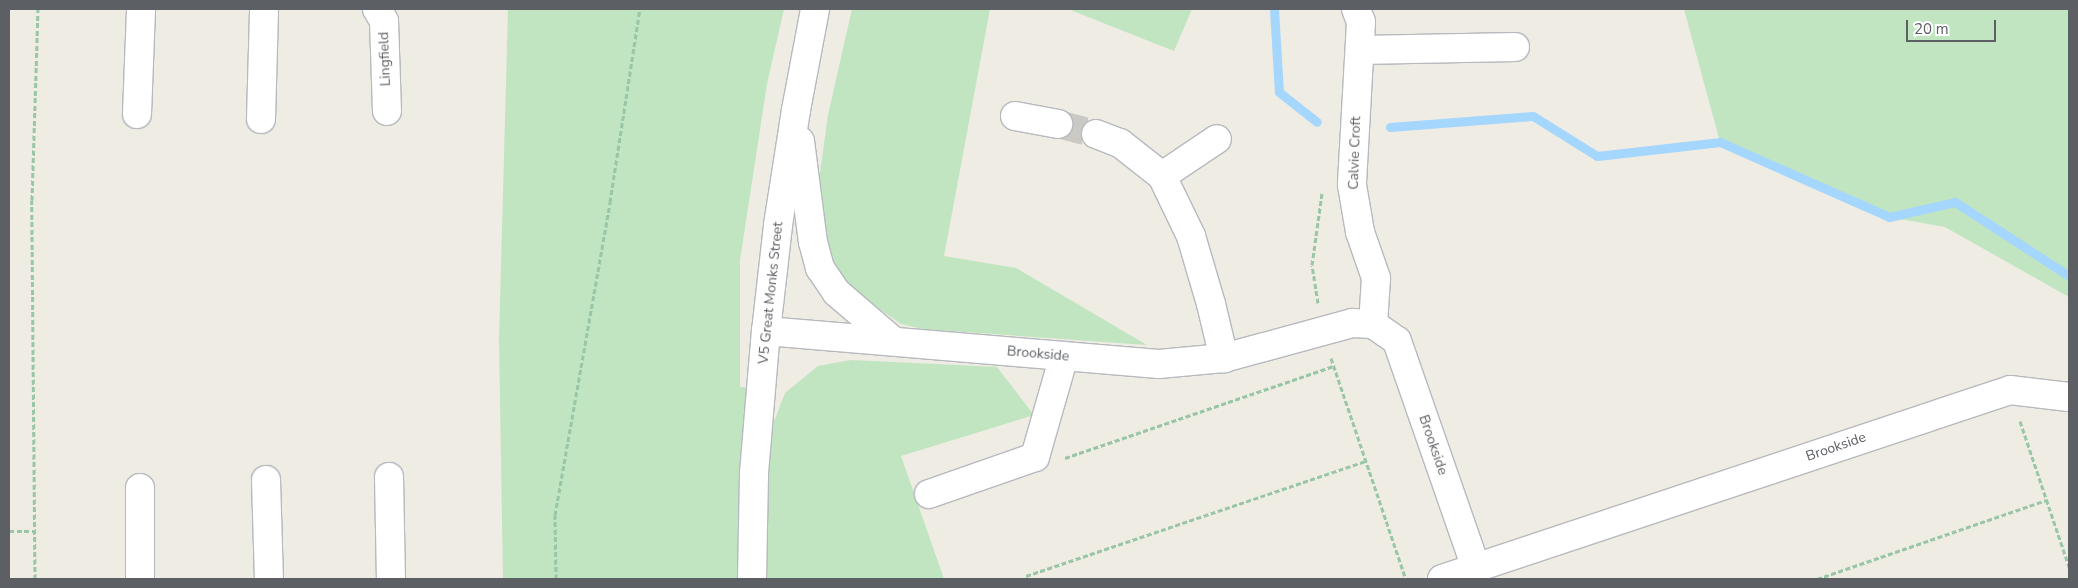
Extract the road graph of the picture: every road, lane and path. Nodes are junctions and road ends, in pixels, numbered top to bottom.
1 (38, 9) edge
2 (141, 9) edge
3 (264, 9) edge
4 (377, 9) edge
5 (640, 9) edge
6 (815, 9) edge
7 (1356, 9) edge
8 (1515, 47) dead end
9 (1360, 50) junction
10 (796, 110) junction
11 (387, 111) dead end
12 (137, 114) dead end
13 (1015, 116) dead end
14 (261, 119) dead end
15 (1058, 124) tunnel mouth
16 (1096, 134) tunnel mouth
17 (1217, 139) dead end
18 (1162, 176) junction
19 (1373, 324) junction
20 (766, 332) junction
21 (892, 340) junction
22 (1064, 356) junction
23 (1224, 358) junction
24 (1334, 366) dead end
25 (2010, 390) junction
26 (2069, 397) edge
27 (1035, 457) junction
28 (1366, 461) dead end
29 (389, 477) dead end
30 (266, 480) dead end
31 (140, 488) dead end
32 (929, 494) dead end
33 (2047, 500) junction
34 (9, 531) edge
35 (34, 531) junction
36 (1476, 568) junction
37 (2069, 568) edge
38 (1026, 576) dead end
39 (35, 579) edge
40 (140, 579) edge
41 (270, 579) edge
42 (391, 579) edge
43 (556, 579) edge
44 (752, 579) edge
45 (1442, 579) edge
46 (1817, 579) edge

1 - 35 path
2 - 12 street
3 - 14 street
4 - 11 street, Lingfield
5 - 43 path
6 - 10 street, V5 Great Monks Street
7 - 9 street, Calvie Croft
8 - 9 street
9 - 19 street, Calvie Croft
10 - 20 street, V5 Great Monks Street
10 - 21 street
13 - 15 street
16 - 18 street
17 - 18 street
18 - 23 street
19 - 23 street, Brookside
19 - 36 street, Brookside
20 - 21 street, Brookside
20 - 44 street, V5 Great Monks Street
21 - 22 street, Brookside
22 - 23 street, Brookside
22 - 27 street
24 - 27 path
25 - 26 street, Brookside
25 - 33 path
25 - 36 street, Brookside
27 - 32 street
28 - 38 path
29 - 42 street
30 - 41 street
31 - 40 street
33 - 37 path
33 - 46 path
34 - 35 path
35 - 39 path
36 - 45 street

